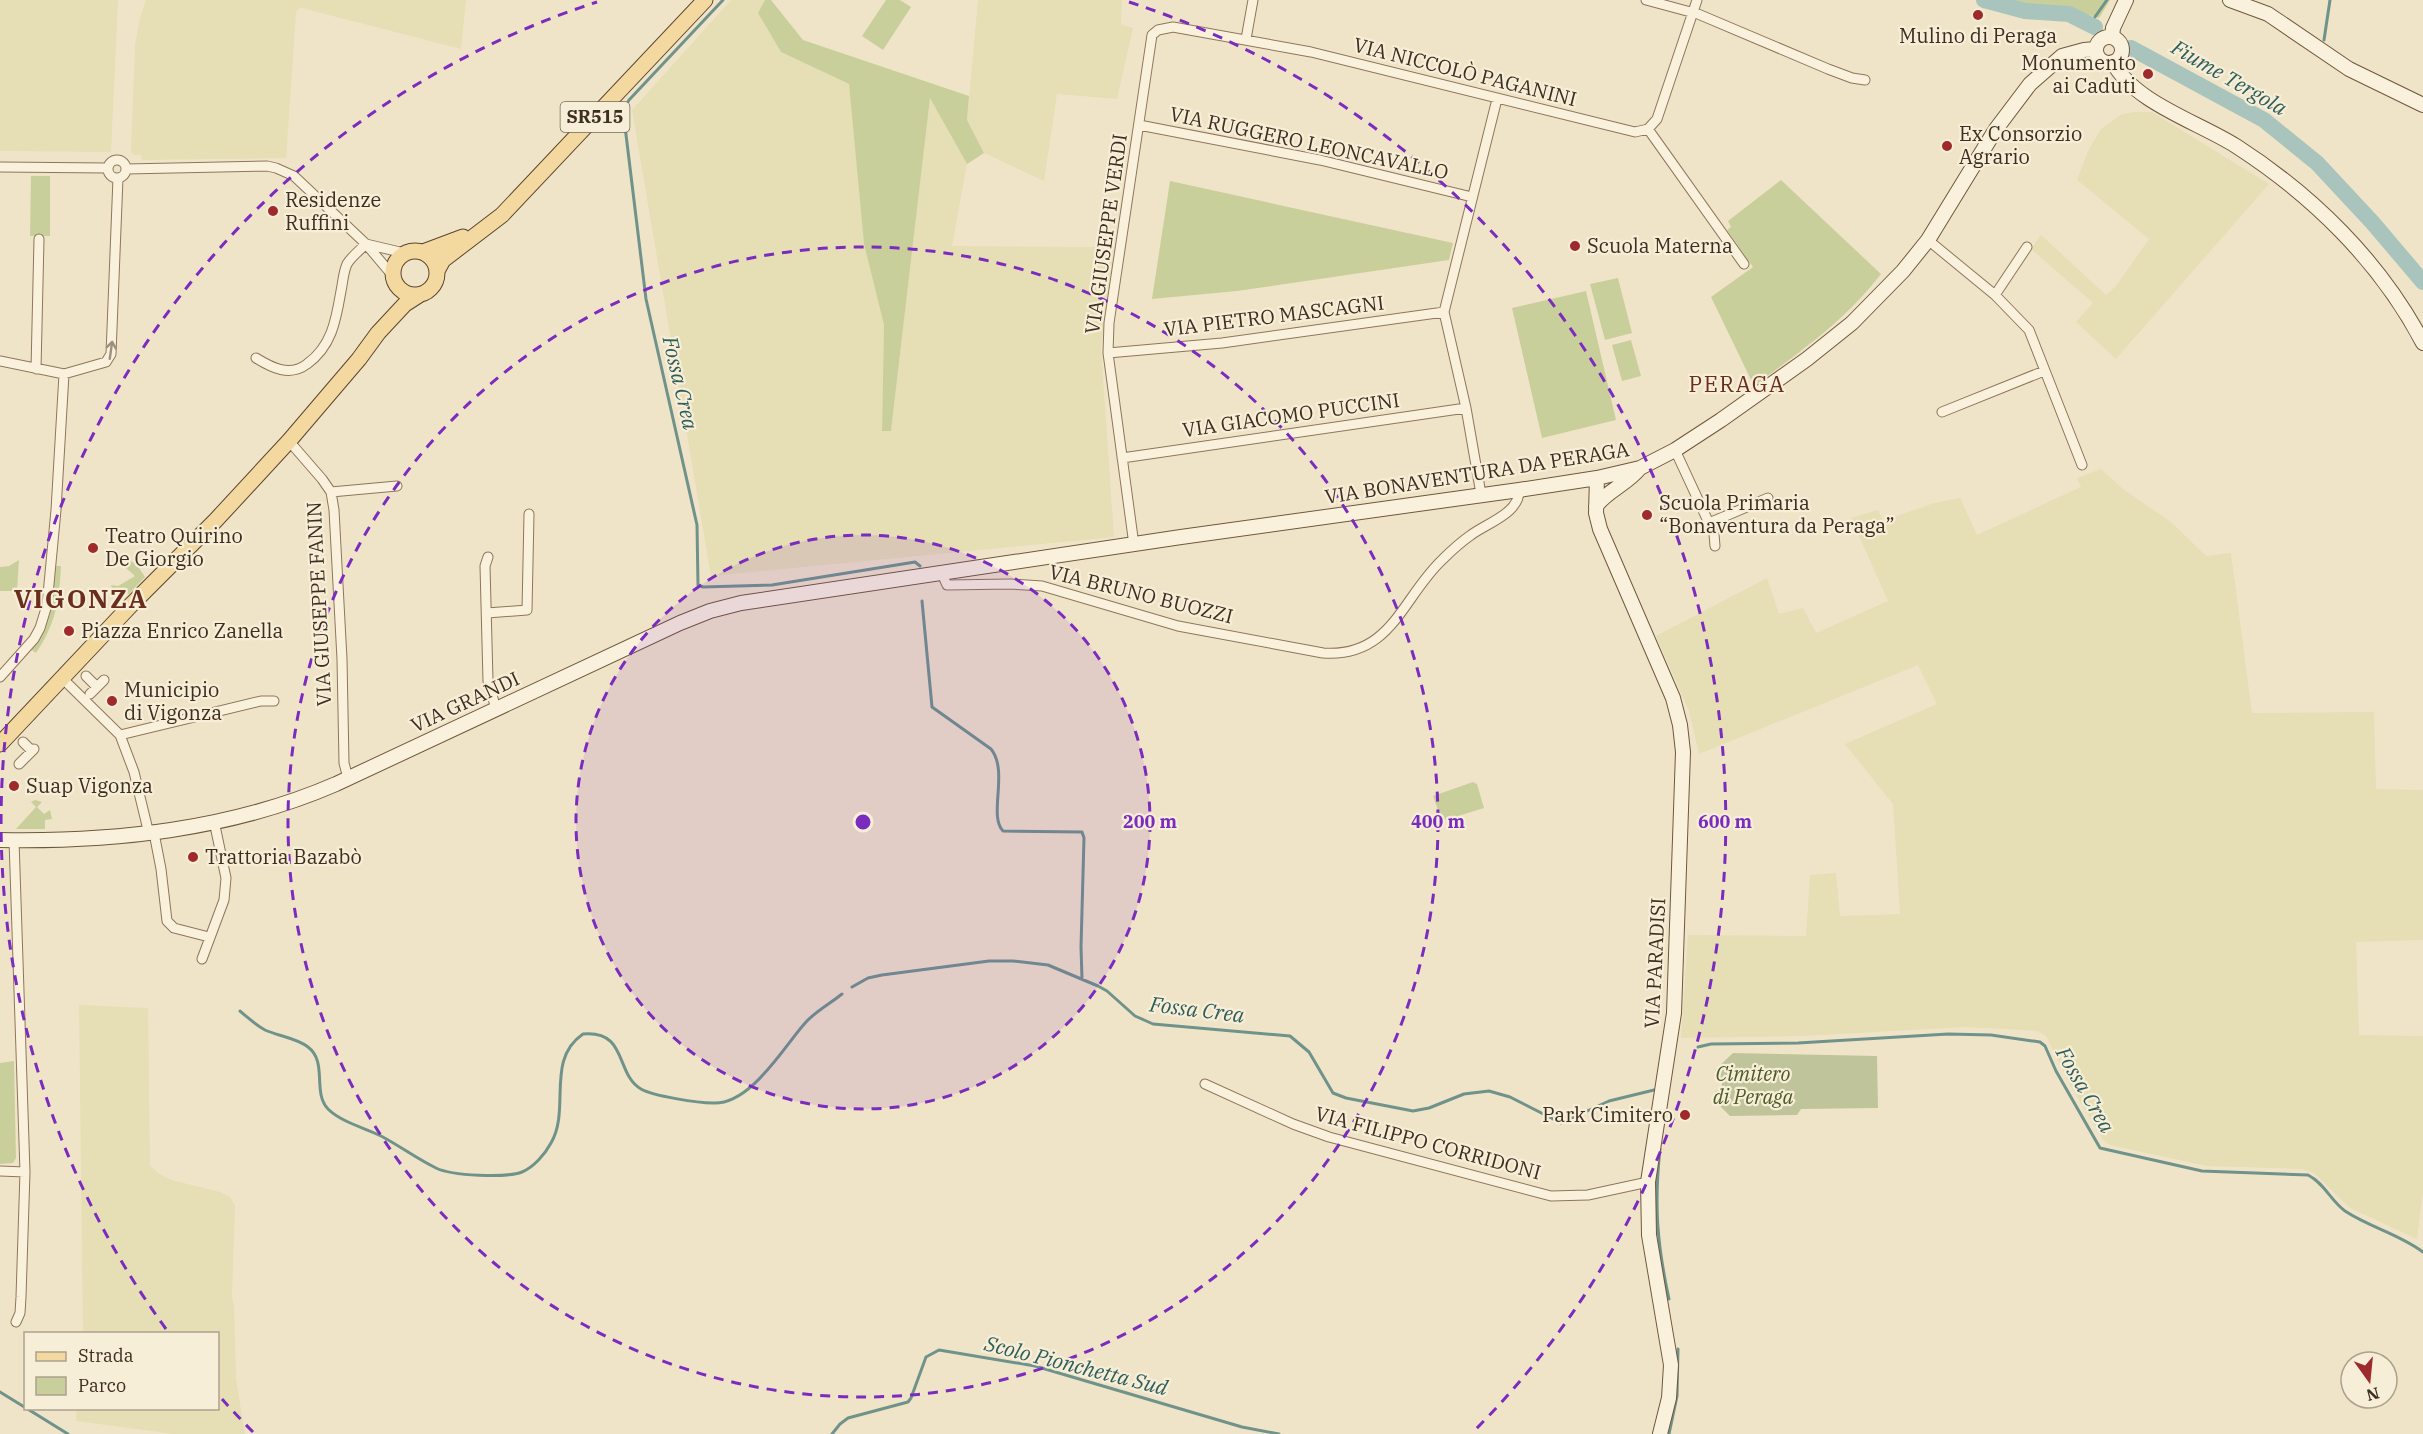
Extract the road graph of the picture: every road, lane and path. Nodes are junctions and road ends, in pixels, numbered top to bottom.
1 (705, 0) edge
2 (1253, 0) edge
3 (1646, 0) edge
4 (1697, 0) edge
5 (2126, 0) edge
6 (2230, 0) edge
7 (1693, 12) junction
8 (1152, 35) joint
9 (2112, 37) junction
10 (1246, 39) junction
11 (2096, 49) junction
12 (2113, 62) junction
13 (1865, 80) dead end
14 (1497, 99) junction
15 (2423, 105) edge
16 (1139, 125) junction
17 (1648, 129) junction
18 (0, 167) edge
19 (107, 168) junction
20 (126, 169) junction
21 (118, 177) junction
22 (1472, 198) junction
23 (483, 231) junction
24 (39, 239) dead end
25 (1928, 240) junction
26 (366, 244) junction
27 (2027, 247) dead end
28 (423, 252) junction
29 (404, 253) junction
30 (1744, 264) dead end
31 (437, 271) junction
32 (394, 280) junction
33 (419, 295) junction
34 (1995, 295) junction
35 (1444, 312) junction
36 (378, 333) junction
37 (2423, 343) edge
38 (1108, 353) junction
39 (256, 358) dead end
40 (0, 361) edge
41 (36, 369) junction
42 (2044, 371) junction
43 (64, 374) junction
44 (1466, 408) junction
45 (1942, 412) dead end
46 (289, 441) junction
47 (1675, 450) junction
48 (1122, 458) junction
49 (2082, 465) dead end
50 (1640, 468) junction
51 (1597, 478) junction
52 (397, 486) dead end
53 (1519, 490) junction
54 (331, 492) junction
55 (1481, 494) junction
56 (1768, 498) dead end
57 (1596, 506) junction
58 (529, 514) dead end
59 (1709, 523) junction
60 (1134, 545) junction
61 (1715, 546) dead end
62 (488, 557) dead end
63 (942, 574) junction
64 (487, 613) junction
65 (86, 676) dead end
66 (0, 677) edge
67 (62, 678) junction
68 (105, 680) dead end
69 (274, 701) dead end
70 (496, 709) junction
71 (120, 735) junction
72 (23, 742) dead end
73 (0, 744) edge
74 (20, 764) dead end
75 (348, 778) junction
76 (214, 821) junction
77 (152, 834) junction
78 (7, 840) edge
79 (209, 937) junction
80 (202, 959) dead end
81 (1205, 1084) dead end
82 (0, 1171) edge
83 (25, 1172) junction
84 (1648, 1182) junction
85 (16, 1322) dead end
86 (1660, 1434) edge

1 - 23 main road, SR515
2 - 10 street
3 - 7 street
4 - 7 street
5 - 9 main road
6 - 15 main road
7 - 13 street
7 - 17 street
8 - 10 street, VIA NICCOLÒ PAGANINI
8 - 16 street, VIA GIUSEPPE VERDI
9 - 11 main road
9 - 12 main road
10 - 14 street, VIA NICCOLÒ PAGANINI
11 - 12 main road
11 - 25 main road, VIA BONAVENTURA DA PERAGA
12 - 37 main road
14 - 17 street, VIA NICCOLÒ PAGANINI
14 - 22 street
16 - 22 street, VIA RUGGERO LEONCAVALLO
16 - 38 street, VIA GIUSEPPE VERDI
17 - 30 street
18 - 19 street
19 - 20 street
19 - 21 street
20 - 21 street
20 - 26 street
43 -> 21 street
22 - 35 street
23 - 28 main road, SR515
23 - 31 main road, SR515
24 - 41 street
25 - 34 street
25 - 47 main road, VIA BONAVENTURA DA PERAGA
26 - 29 street
26 - 32 street
26 - 39 street
27 - 34 street
28 - 29 main road
28 - 31 main road
29 - 32 main road
31 - 33 main road
32 - 33 main road
32 - 36 main road
33 - 36 main road
34 - 42 street
35 - 38 street, VIA PIETRO MASCAGNI
35 - 44 street
36 - 46 main road
38 - 48 street, VIA GIUSEPPE VERDI
40 - 41 street
41 - 43 street
42 - 45 street
42 - 49 street
43 - 66 street
44 - 48 street, VIA GIACOMO PUCCINI
44 - 55 street
46 - 54 street, VIA GIUSEPPE FANIN
46 - 67 main road
47 - 50 main road, VIA BONAVENTURA DA PERAGA
47 - 59 street
48 - 60 street, VIA GIUSEPPE VERDI
50 - 51 main road, VIA BONAVENTURA DA PERAGA
50 - 57 main road
51 - 53 main road, VIA BONAVENTURA DA PERAGA
51 - 57 main road, VIA PARADISI
52 - 54 street
53 - 55 main road, VIA BONAVENTURA DA PERAGA
53 - 63 street, VIA BRUNO BUOZZI
54 - 75 street, VIA GIUSEPPE FANIN
55 - 60 main road, VIA BONAVENTURA DA PERAGA
56 - 59 street
57 - 84 main road, VIA PARADISI
58 - 64 street
59 - 61 street
60 - 63 main road, VIA BONAVENTURA DA PERAGA
62 - 64 street
63 - 70 main road, VIA GRANDI
64 - 70 street
65 - 68 street
67 - 71 street
67 - 73 main road
69 - 71 street
70 - 75 main road, VIA GRANDI
71 - 77 street
72 - 74 street
75 - 76 main road, VIA GRANDI
76 - 77 main road, VIA GRANDI
76 - 79 street
77 - 78 main road, VIA GRANDI
77 - 79 street
78 - 83 street
79 - 80 street
81 - 84 street, VIA FILIPPO CORRIDONI
82 - 83 street
83 - 85 street
84 - 86 main road, VIA PARADISI

